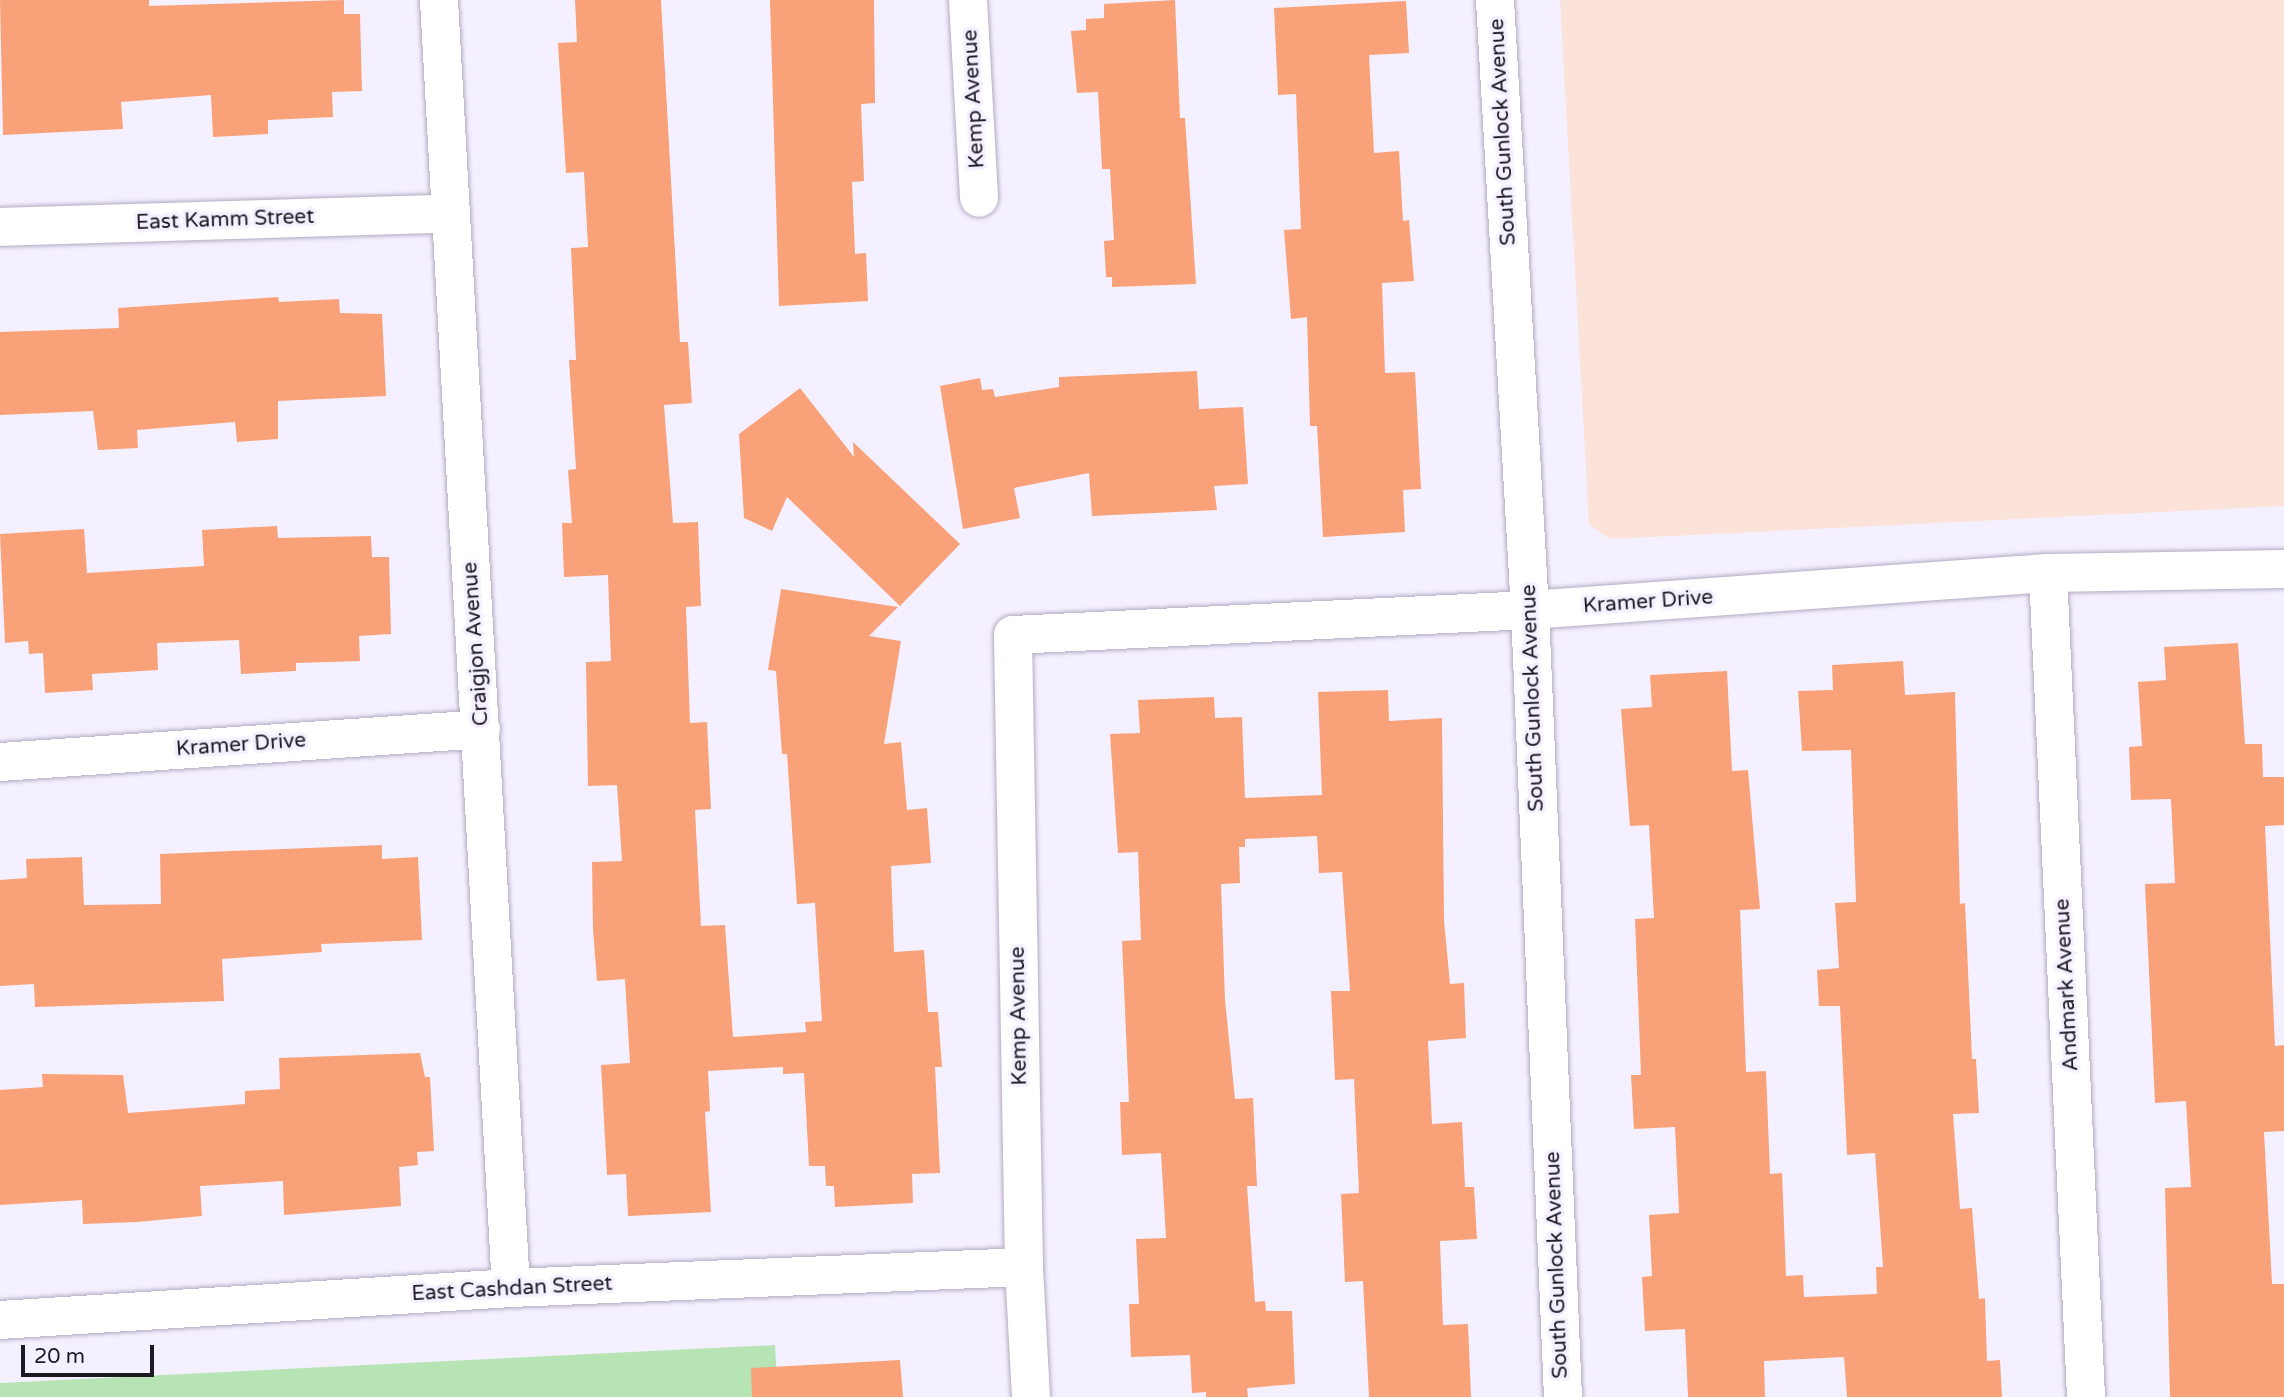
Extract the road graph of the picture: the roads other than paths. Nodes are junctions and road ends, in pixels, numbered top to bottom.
1 (439, 0) edge
2 (968, 0) edge
3 (1495, 0) edge
4 (979, 198) dead end
5 (449, 214) junction
6 (0, 227) edge
7 (2284, 569) edge
8 (2048, 573) junction
9 (1530, 610) junction
10 (1013, 635) joint
11 (481, 729) junction
12 (0, 762) edge
13 (1024, 1267) junction
14 (511, 1288) junction
15 (0, 1320) edge
16 (1031, 1397) edge
17 (1563, 1397) edge
18 (2086, 1397) edge

1 - 5 street, Craigjon Avenue
2 - 4 street, Kemp Avenue
3 - 9 street, South Gunlock Avenue
5 - 6 street, East Kamm Street
5 - 11 street, Craigjon Avenue
7 - 8 street, Kramer Drive
8 - 9 street, Kramer Drive
8 - 18 street, Andmark Avenue
9 - 10 street, Kramer Drive
9 - 17 street, South Gunlock Avenue
10 - 13 street, Kemp Avenue
11 - 12 street, Kramer Drive
11 - 14 street, Craigjon Avenue
13 - 14 street, East Cashdan Street
13 - 16 street, Kemp Avenue
14 - 15 street, East Cashdan Street

